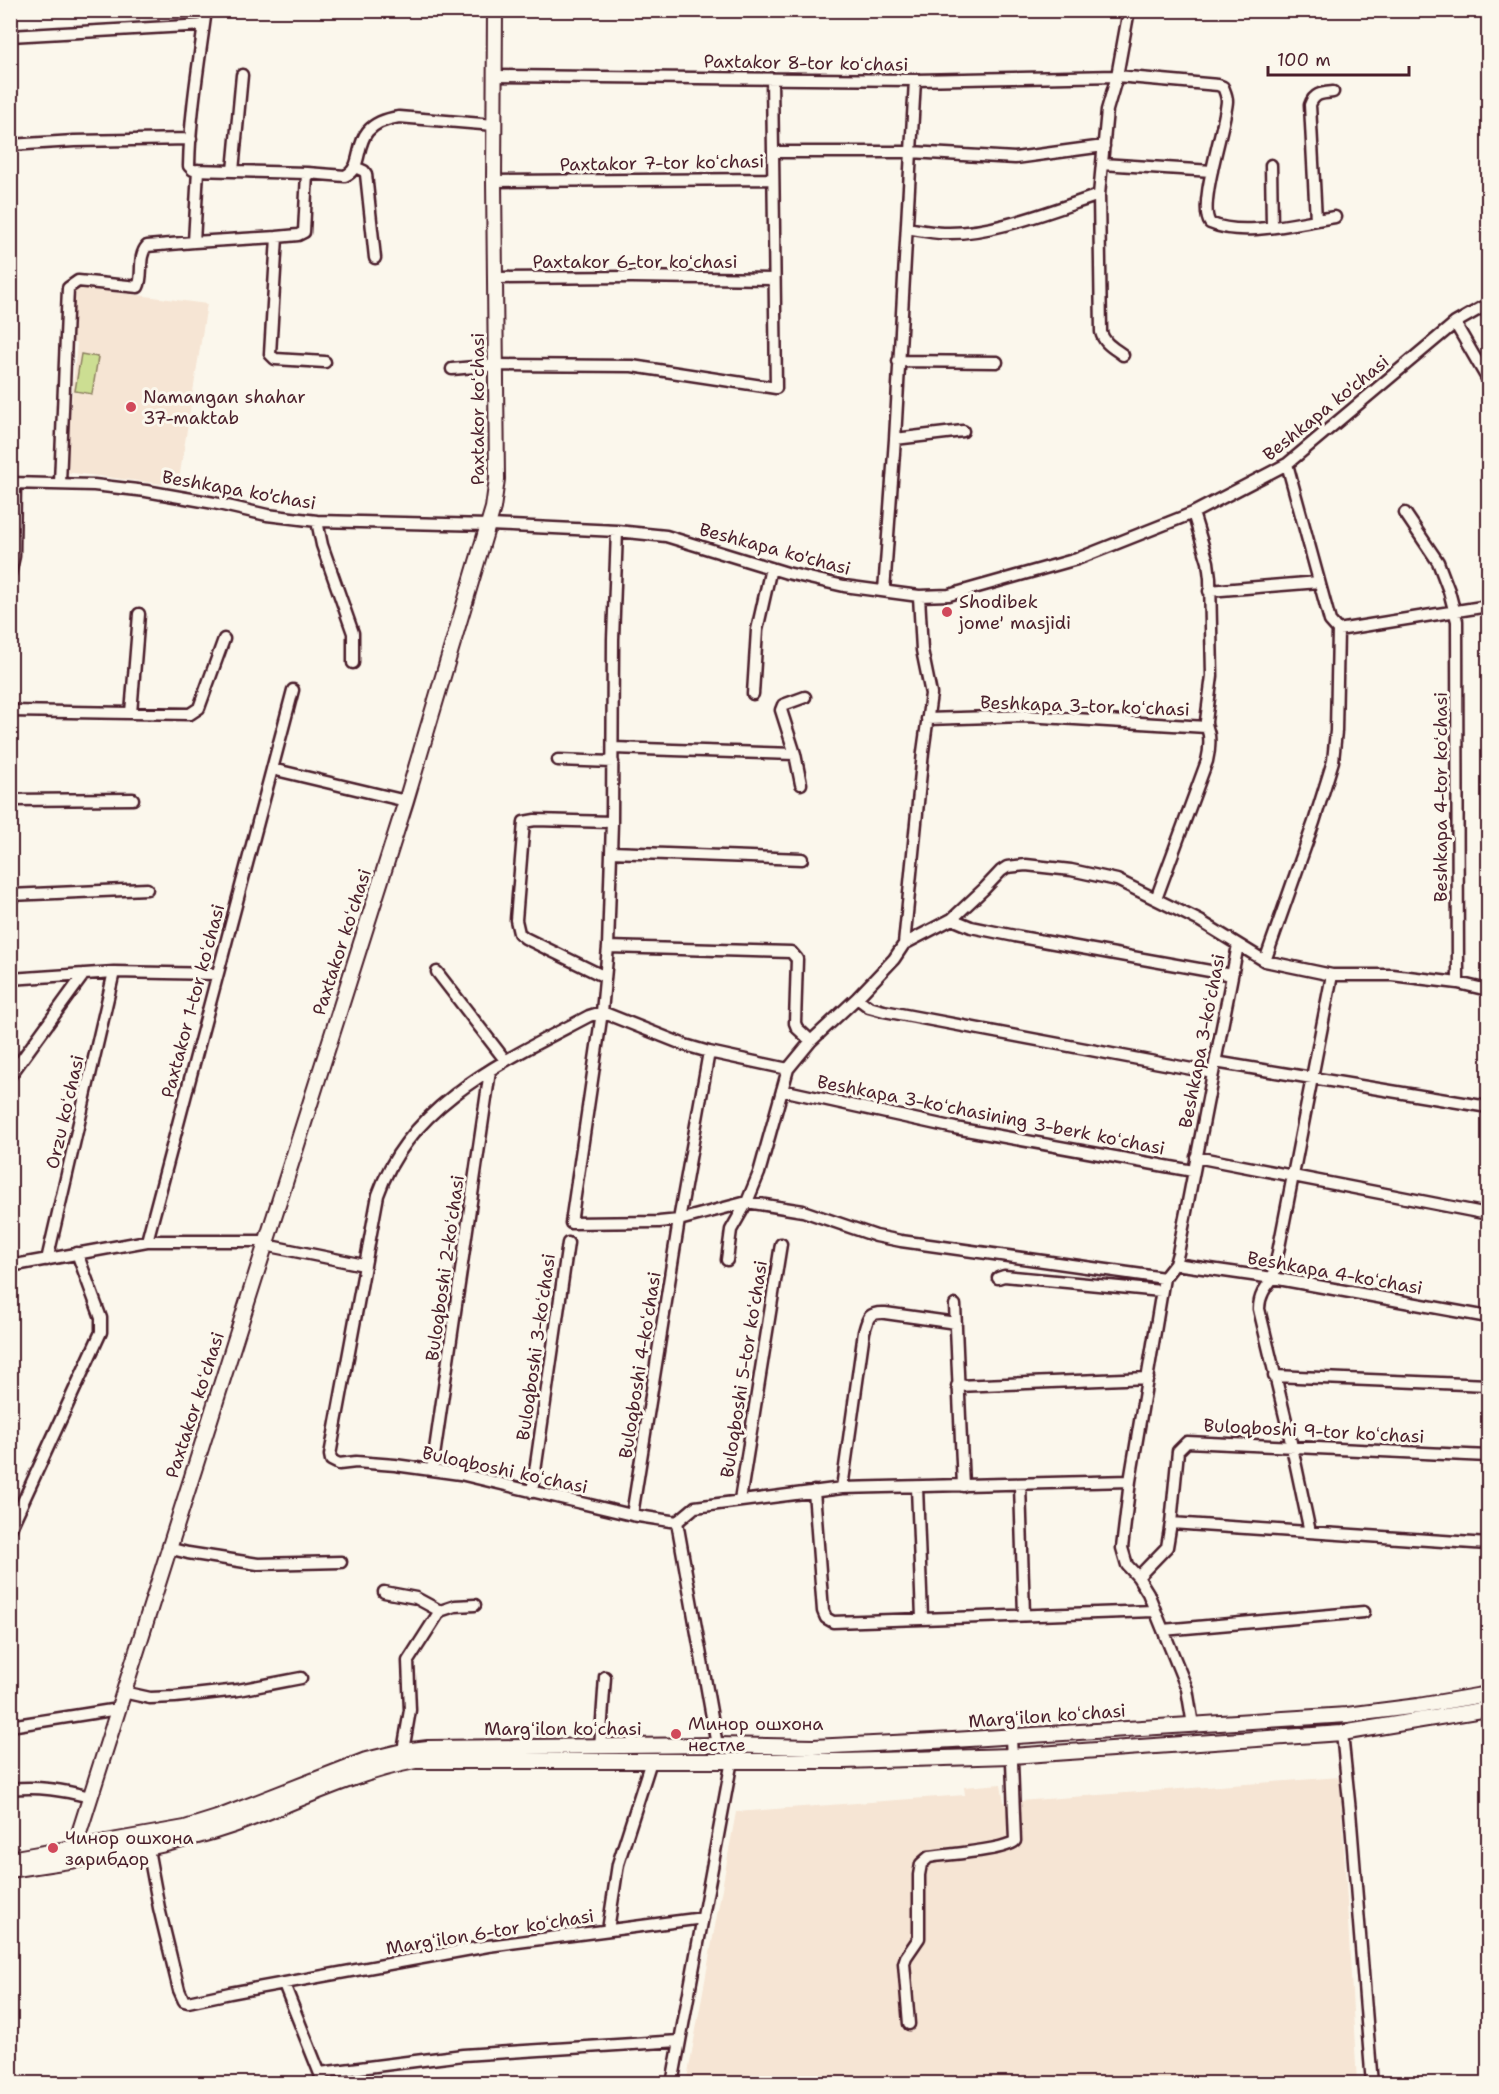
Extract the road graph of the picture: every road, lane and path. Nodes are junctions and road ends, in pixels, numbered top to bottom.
1 (206, 10) edge
2 (495, 10) edge
3 (1129, 10) edge
4 (204, 25) junction
5 (10, 36) edge
6 (242, 75) dead end
7 (494, 76) junction
8 (1116, 76) junction
9 (772, 79) junction
10 (915, 80) junction
11 (1334, 92) dead end
12 (494, 125) junction
13 (191, 139) junction
14 (10, 146) edge
15 (1104, 146) junction
16 (773, 152) junction
17 (911, 153) junction
18 (1102, 164) junction
19 (1271, 165) dead end
20 (355, 167) junction
21 (198, 170) junction
22 (232, 171) junction
23 (1212, 171) junction
24 (308, 173) junction
25 (773, 179) junction
26 (494, 181) junction
27 (1099, 195) junction
28 (1335, 218) dead end
29 (1316, 220) junction
30 (1272, 226) junction
31 (907, 228) junction
32 (277, 237) junction
33 (194, 242) junction
34 (375, 258) dead end
35 (496, 278) junction
36 (774, 279) junction
37 (1488, 304) edge
38 (1455, 323) junction
39 (1123, 355) dead end
40 (898, 361) junction
41 (325, 362) dead end
42 (997, 362) dead end
43 (497, 365) junction
44 (452, 369) dead end
45 (1488, 380) edge
46 (963, 431) dead end
47 (895, 439) junction
48 (1287, 464) junction
49 (13, 483) edge
50 (60, 483) junction
51 (1193, 513) junction
52 (1405, 513) dead end
53 (317, 521) junction
54 (489, 525) junction
55 (617, 531) junction
56 (771, 568) junction
57 (10, 574) edge
58 (1319, 582) junction
59 (884, 591) junction
60 (1209, 591) junction
61 (919, 596) junction
62 (1488, 606) edge
63 (1454, 611) junction
64 (139, 614) dead end
65 (1338, 630) junction
66 (224, 639) dead end
67 (353, 663) dead end
68 (293, 690) dead end
69 (753, 694) dead end
70 (805, 697) dead end
71 (10, 711) edge
72 (131, 713) junction
73 (927, 719) junction
74 (1206, 728) junction
75 (613, 748) junction
76 (795, 754) junction
77 (558, 760) dead end
78 (613, 762) junction
79 (272, 769) junction
80 (801, 784) dead end
81 (133, 799) dead end
82 (10, 800) edge
83 (406, 801) junction
84 (612, 822) junction
85 (611, 852) junction
86 (802, 859) dead end
87 (147, 889) dead end
88 (10, 895) edge
89 (1156, 898) junction
90 (951, 919) junction
91 (904, 944) junction
92 (1238, 945) junction
93 (608, 947) junction
94 (1265, 961) junction
95 (114, 972) junction
96 (437, 972) dead end
97 (84, 974) junction
98 (218, 974) junction
99 (1232, 975) junction
100 (1332, 975) junction
101 (605, 976) junction
102 (10, 979) edge
103 (1458, 983) junction
104 (1488, 990) edge
105 (857, 998) junction
106 (602, 1012) junction
107 (811, 1041) junction
108 (709, 1052) junction
109 (505, 1060) junction
110 (1214, 1067) junction
111 (788, 1068) junction
112 (490, 1071) junction
113 (10, 1076) edge
114 (1312, 1079) junction
115 (782, 1090) junction
116 (1488, 1107) edge
117 (1196, 1157) junction
118 (1194, 1171) junction
119 (1293, 1175) junction
120 (747, 1202) junction
121 (1488, 1214) edge
122 (679, 1220) junction
123 (147, 1241) junction
124 (265, 1243) junction
125 (568, 1243) dead end
126 (781, 1244) dead end
127 (77, 1253) junction
128 (47, 1260) junction
129 (727, 1260) dead end
130 (1175, 1264) junction
131 (364, 1265) junction
132 (10, 1266) edge
133 (998, 1278) dead end
134 (1164, 1278) junction
135 (1273, 1278) junction
136 (1161, 1291) junction
137 (955, 1305) dead end
138 (1488, 1317) edge
139 (956, 1323) junction
140 (1274, 1376) junction
141 (1148, 1378) junction
142 (1488, 1385) edge
143 (957, 1386) junction
144 (1291, 1448) junction
145 (1488, 1456) edge
146 (432, 1470) junction
147 (1130, 1481) junction
148 (1020, 1485) junction
149 (963, 1486) junction
150 (916, 1487) junction
151 (842, 1488) junction
152 (814, 1491) junction
153 (532, 1492) junction
154 (740, 1500) junction
155 (632, 1515) junction
156 (677, 1522) junction
157 (1171, 1523) junction
158 (10, 1530) edge
159 (1310, 1532) junction
160 (1488, 1544) edge
161 (168, 1548) junction
162 (341, 1562) dead end
163 (1138, 1577) junction
164 (384, 1592) dead end
165 (475, 1605) dead end
166 (440, 1611) junction
167 (1154, 1611) junction
168 (1364, 1612) dead end
169 (1024, 1615) junction
170 (922, 1618) junction
171 (1163, 1630) junction
172 (605, 1677) dead end
173 (302, 1678) dead end
174 (123, 1692) junction
175 (1488, 1694) edge
176 (118, 1708) junction
177 (1488, 1709) edge
178 (1192, 1725) junction
179 (10, 1726) edge
180 (1342, 1733) junction
181 (1011, 1736) junction
182 (717, 1745) junction
183 (600, 1747) junction
184 (403, 1751) junction
185 (1011, 1756) junction
186 (732, 1760) junction
187 (651, 1761) junction
188 (10, 1789) edge
189 (90, 1797) junction
190 (148, 1849) junction
191 (74, 1854) junction
192 (10, 1858) edge
193 (10, 1870) edge
194 (703, 1918) junction
195 (608, 1930) junction
196 (284, 1984) junction
197 (909, 2024) dead end
198 (679, 2041) junction
199 (322, 2078) edge
200 (672, 2084) edge
201 (1372, 2084) edge

1 - 4 street
2 - 7 main road, Paxtakor koʻchasi
3 - 8 street
4 - 5 street
4 - 13 street
6 - 22 street
7 - 9 street, Paxtakor 8-tor koʻchasi
7 - 12 main road, Paxtakor koʻchasi
8 - 10 street, Paxtakor 8-tor koʻchasi
8 - 15 street
8 - 23 street, Paxtakor 8-tor koʻchasi
9 - 10 street, Paxtakor 8-tor koʻchasi
9 - 16 street
10 - 17 street
11 - 29 street
12 - 20 street
12 - 26 main road, Paxtakor koʻchasi
13 - 14 street
13 - 21 street
15 - 17 street, Paxtakor 7-tor koʻchasi
15 - 18 street
16 - 17 street, Paxtakor 7-tor koʻchasi
16 - 25 street, Paxtakor 7-tor koʻchasi
17 - 31 street
18 - 23 street
18 - 27 street
19 - 30 street
20 - 24 street
20 - 34 street
21 - 22 street
21 - 33 street
22 - 24 street
23 - 30 street, Paxtakor 8-tor koʻchasi
24 - 32 street
25 - 26 street, Paxtakor 7-tor koʻchasi
25 - 36 street
26 - 35 main road, Paxtakor koʻchasi
27 - 31 street
27 - 39 street
28 - 29 street, Paxtakor 8-tor koʻchasi
29 - 30 street, Paxtakor 8-tor koʻchasi
31 - 40 street
32 - 33 street
32 - 41 street
33 - 50 street
35 - 36 street, Paxtakor 6-tor koʻchasi
35 - 43 main road, Paxtakor koʻchasi
36 - 43 street
37 - 38 street, Beshkapa ko'chasi
38 - 45 street
38 - 48 street, Beshkapa ko'chasi
40 - 42 street
40 - 47 street
43 - 44 street
43 - 54 main road, Paxtakor koʻchasi
46 - 47 street
47 - 59 street
48 - 51 street, Beshkapa ko'chasi
48 - 58 street
49 - 50 street, Beshkapa ko'chasi
49 - 57 street
50 - 53 street, Beshkapa ko'chasi
51 - 60 street, Beshkapa 3-tor koʻchasi
51 - 61 street, Beshkapa ko'chasi
52 - 63 street, Beshkapa 4-tor koʻchasi
53 - 54 street, Beshkapa ko'chasi
53 - 67 street
54 - 55 street, Beshkapa ko'chasi
54 - 83 main road, Paxtakor koʻchasi
55 - 56 street, Beshkapa ko'chasi
55 - 75 street
56 - 59 street, Beshkapa ko'chasi
56 - 69 street
58 - 60 street
58 - 65 street
59 - 61 street, Beshkapa ko'chasi
60 - 74 street, Beshkapa 3-tor koʻchasi
61 - 73 street
62 - 63 street
63 - 65 street
63 - 103 street, Beshkapa 4-tor koʻchasi
64 - 72 street
65 - 94 street
66 - 72 street
68 - 79 street, Paxtakor 1-tor koʻchasi
70 - 76 street
71 - 72 street
73 - 74 street, Beshkapa 3-tor koʻchasi
73 - 91 street
74 - 89 street, Beshkapa 3-tor koʻchasi
75 - 76 street
75 - 78 street
76 - 80 street
77 - 78 street
78 - 84 street
79 - 83 street
79 - 98 street, Paxtakor 1-tor koʻchasi
81 - 82 street
83 - 124 main road, Paxtakor koʻchasi
84 - 85 street
84 - 101 street
85 - 86 street
85 - 93 street
87 - 88 street
89 - 90 street, Beshkapa 3-koʻchasi
89 - 92 street, Beshkapa 3-koʻchasi
90 - 91 street, Beshkapa 3-koʻchasi
90 - 99 street
91 - 105 street, Beshkapa 3-koʻchasi
92 - 94 street
92 - 99 street, Beshkapa 3-koʻchasi
93 - 101 street
93 - 107 street
94 - 100 street
95 - 97 street
95 - 98 street
95 - 128 street, Orzu koʻchasi
96 - 109 street
97 - 102 street
97 - 113 street
98 - 123 street, Paxtakor 1-tor koʻchasi
99 - 110 street, Beshkapa 3-koʻchasi
100 - 103 street
100 - 114 street
101 - 106 street
103 - 104 street
105 - 107 street, Beshkapa 3-koʻchasi
105 - 110 street
106 - 108 street
106 - 109 street
106 - 122 street
107 - 111 street, Beshkapa 3-koʻchasi
108 - 111 street
108 - 122 street, Buloqboshi 4-koʻchasi
109 - 112 street
110 - 114 street
110 - 117 street, Beshkapa 3-koʻchasi
111 - 115 street, Beshkapa 3-koʻchasi
112 - 131 street
112 - 146 street, Buloqboshi 2-koʻchasi
114 - 116 street
114 - 119 street
115 - 118 street, Beshkapa 3-koʻchasining 3-berk koʻchasi
115 - 120 street, Beshkapa 3-koʻchasi
117 - 118 street, Beshkapa 3-koʻchasi
117 - 119 street
118 - 130 street, Beshkapa 3-koʻchasi
119 - 121 street
119 - 135 street
120 - 122 street
120 - 129 street, Beshkapa 3-koʻchasi
120 - 134 street
122 - 155 street, Buloqboshi 4-koʻchasi
123 - 124 street
123 - 127 street
124 - 131 street
124 - 161 main road, Paxtakor koʻchasi
125 - 153 street, Buloqboshi 3-koʻchasi
126 - 154 street, Buloqboshi 5-tor koʻchasi
127 - 128 street
127 - 158 street
128 - 132 street
130 - 134 street, Beshkapa 3-koʻchasi
130 - 135 street, Beshkapa 4-koʻchasi
131 - 146 street, Buloqboshi koʻchasi
133 - 136 street
134 - 136 street
135 - 138 street, Beshkapa 4-koʻchasi
135 - 140 street
136 - 141 street
137 - 139 street
139 - 143 street
139 - 151 street
140 - 142 street
140 - 144 street
141 - 143 street
141 - 147 street
143 - 149 street
144 - 145 street, Buloqboshi 9-tor koʻchasi
144 - 157 street, Buloqboshi 9-tor koʻchasi
144 - 159 street
146 - 153 street, Buloqboshi koʻchasi
147 - 148 street
147 - 163 street
148 - 149 street
148 - 169 street
149 - 150 street
150 - 151 street
150 - 170 street
151 - 152 street
152 - 154 street
152 - 170 street
153 - 155 street, Buloqboshi koʻchasi
154 - 156 street
155 - 156 street, Buloqboshi koʻchasi
156 - 182 street
157 - 159 street
157 - 163 street
159 - 160 street
161 - 162 street
161 - 174 main road, Paxtakor koʻchasi
163 - 167 street
164 - 166 street
165 - 166 street
166 - 184 street
167 - 169 street
167 - 171 street
168 - 171 street
169 - 170 street
171 - 178 street
172 - 183 street
173 - 174 street
174 - 176 main road, Paxtakor koʻchasi
175 - 178 main road, Margʻilon koʻchasi
176 - 179 street
176 - 189 main road, Paxtakor koʻchasi
177 - 180 main road, Margʻilon koʻchasi
178 - 181 main road, Margʻilon koʻchasi
180 - 185 main road, Margʻilon koʻchasi
180 - 201 street
181 - 182 main road, Margʻilon koʻchasi
181 - 185 street
182 - 183 main road, Margʻilon koʻchasi
183 - 184 main road, Margʻilon koʻchasi
184 - 191 main road, Margʻilon koʻchasi
185 - 186 main road, Margʻilon koʻchasi
185 - 197 street
186 - 187 main road, Margʻilon koʻchasi
186 - 194 street
187 - 190 main road, Margʻilon koʻchasi
187 - 195 street
188 - 189 street
189 - 191 main road, Paxtakor koʻchasi
190 - 191 main road, Margʻilon koʻchasi
190 - 196 street, Margʻilon 6-tor koʻchasi
191 - 192 main road, Margʻilon koʻchasi
191 - 193 main road, Margʻilon koʻchasi
194 - 195 street, Margʻilon 6-tor koʻchasi
194 - 198 street
195 - 196 street, Margʻilon 6-tor koʻchasi
196 - 199 street
198 - 199 street
198 - 200 street

